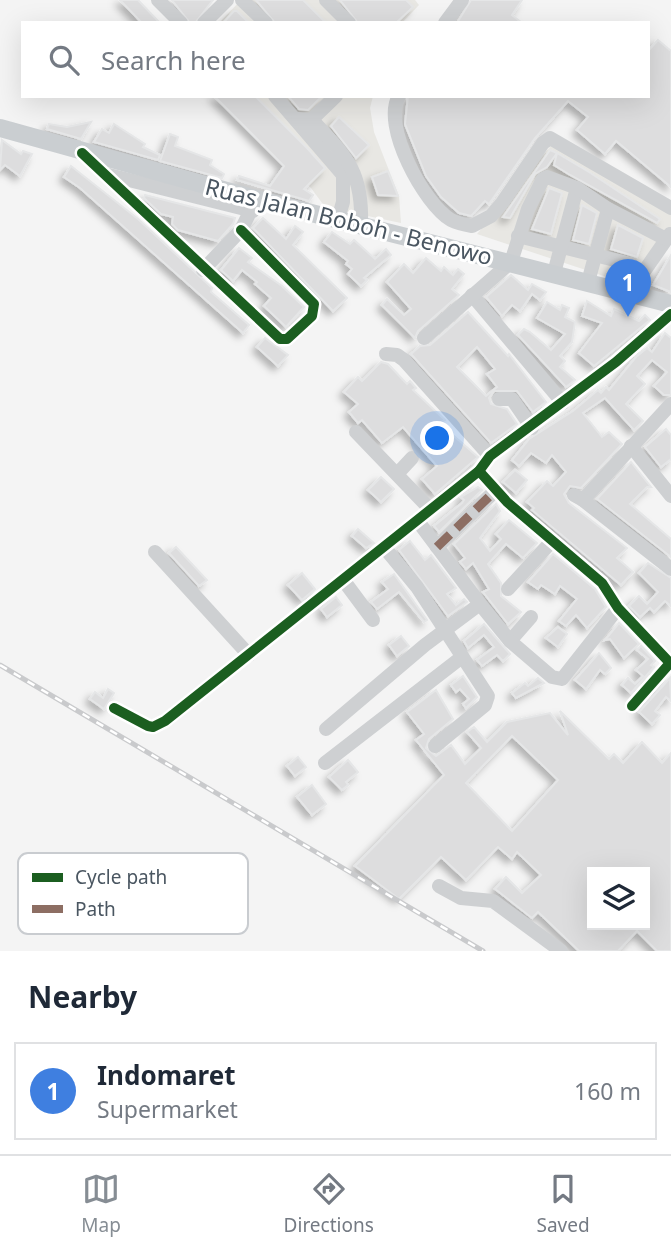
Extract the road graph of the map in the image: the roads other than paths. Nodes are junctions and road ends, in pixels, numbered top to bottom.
1 (158, 0) edge
2 (228, 0) edge
3 (242, 0) edge
4 (326, 0) edge
5 (462, 0) edge
6 (179, 21) edge
7 (206, 21) edge
8 (264, 21) edge
9 (347, 21) edge
10 (446, 21) edge
11 (277, 98) edge
12 (334, 98) edge
13 (398, 98) edge
14 (305, 122) junction
15 (0, 128) edge
16 (82, 153) junction
17 (103, 173) junction
18 (349, 173) junction
19 (577, 188) junction
20 (254, 205) junction
21 (671, 208) edge
22 (608, 209) junction
23 (338, 219) junction
24 (361, 225) junction
25 (241, 230) junction
26 (518, 236) junction
27 (669, 236) edge
28 (561, 246) junction
29 (595, 255) junction
30 (511, 262) junction
31 (631, 264) dead end
32 (203, 270) junction
33 (554, 272) junction
34 (588, 282) junction
35 (629, 293) junction
36 (472, 295) junction
37 (671, 303) edge
38 (671, 314) edge
39 (424, 338) dead end
40 (386, 354) dead end
41 (499, 399) dead end
42 (563, 403) junction
43 (671, 404) edge
44 (532, 428) junction
45 (356, 432) dead end
46 (631, 446) junction
47 (490, 456) junction
48 (412, 458) dead end
49 (479, 471) junction
50 (398, 473) junction
51 (496, 490) junction
52 (671, 496) edge
53 (430, 509) junction
54 (417, 520) junction
55 (552, 541) junction
56 (384, 547) junction
57 (437, 547) junction
58 (155, 551) dead end
59 (671, 569) edge
60 (344, 581) junction
61 (508, 589) dead end
62 (480, 604) junction
63 (618, 608) junction
64 (531, 617) dead end
65 (373, 620) dead end
66 (445, 631) junction
67 (510, 641) junction
68 (249, 655) junction
69 (462, 657) junction
70 (670, 662) edge
71 (632, 706) dead end
72 (114, 708) dead end
73 (326, 729) dead end
74 (435, 746) dead end
75 (325, 763) dead end
76 (439, 887) dead end
77 (561, 951) edge

1 - 6 street
2 - 7 street
3 - 8 street
4 - 9 street
5 - 10 street
11 - 14 street
12 - 14 street
13 - 21 street
14 - 18 street
15 - 16 main road, Ruas Jalan Boboh - Benowo
16 - 17 street
16 - 20 main road, Ruas Jalan Boboh - Benowo
17 - 20 street
17 - 32 street
18 - 23 street
18 - 24 street
19 - 22 street
19 - 26 street
19 - 28 street
20 - 23 main road, Ruas Jalan Boboh - Benowo
20 - 25 street
22 - 27 street
22 - 29 street
23 - 24 main road, Ruas Jalan Boboh - Benowo
24 - 30 main road, Ruas Jalan Boboh - Benowo
25 - 32 street
25 - 32 street
26 - 28 street
26 - 30 street
27 - 35 street
28 - 29 street
28 - 33 street
29 - 31 street
29 - 34 street
30 - 33 main road, Ruas Jalan Boboh - Benowo
30 - 36 street
33 - 34 main road, Ruas Jalan Boboh - Benowo
34 - 35 main road, Ruas Jalan Boboh - Benowo
35 - 37 main road, Ruas Jalan Boboh - Benowo
36 - 39 street
36 - 42 street
38 - 42 street
40 - 47 street
41 - 44 street
42 - 44 street
43 - 46 street
44 - 47 street
45 - 50 street
46 - 52 street
46 - 59 street
47 - 49 street
48 - 50 street
49 - 51 street
49 - 53 street
50 - 53 street
51 - 55 street
51 - 57 street
53 - 54 street
54 - 56 street
54 - 57 street
55 - 61 street
55 - 63 street
56 - 60 street
56 - 66 street
57 - 62 street
58 - 68 street
60 - 65 street
60 - 68 street
62 - 66 street
62 - 67 street
63 - 67 street
63 - 70 street
64 - 67 street
66 - 69 street
66 - 73 street
68 - 72 street
69 - 74 street
69 - 75 street
70 - 71 street
76 - 77 street

